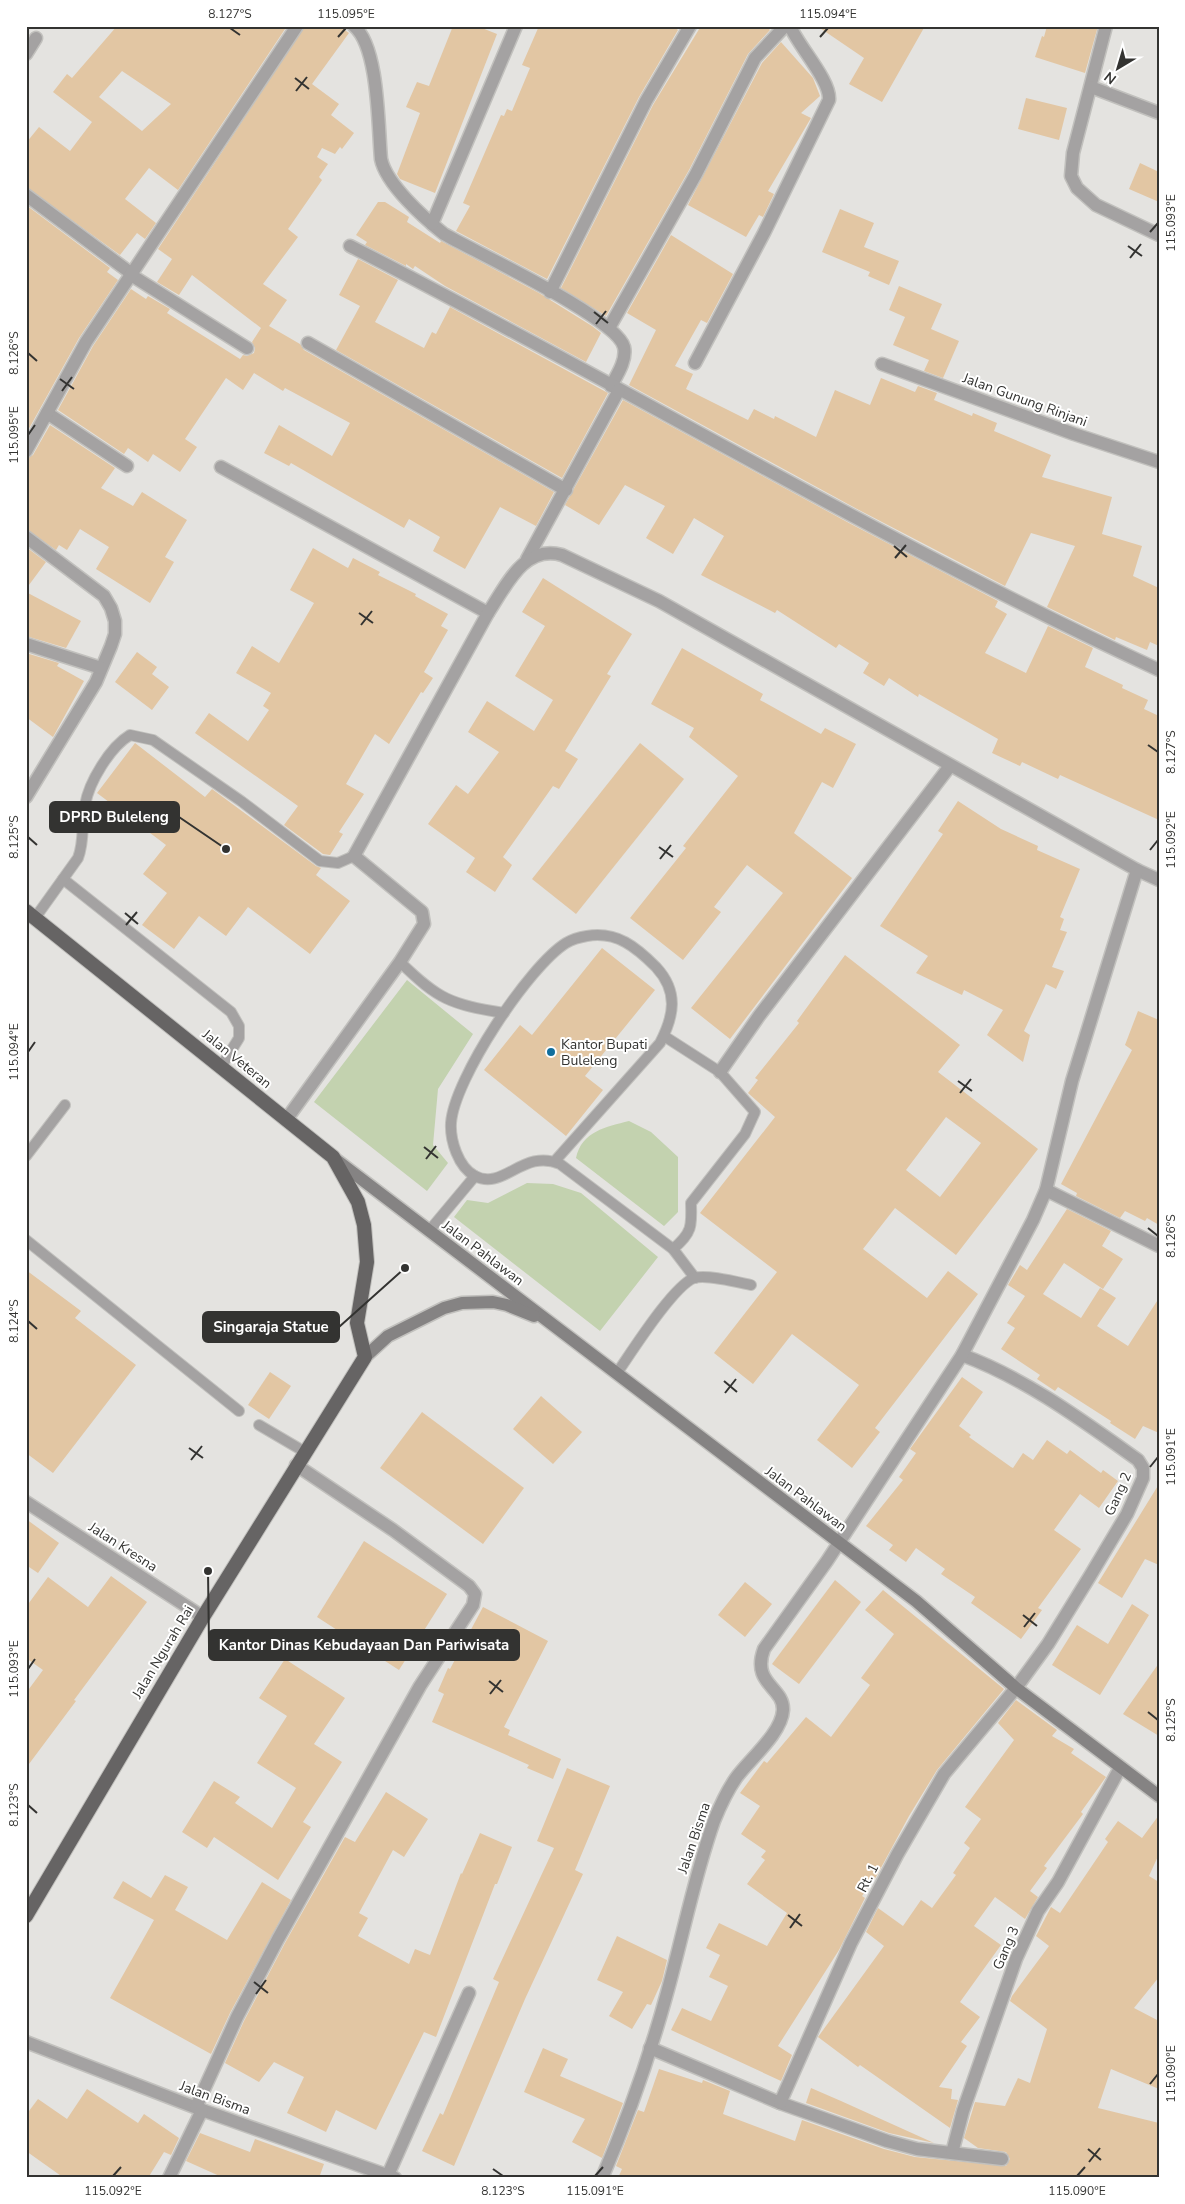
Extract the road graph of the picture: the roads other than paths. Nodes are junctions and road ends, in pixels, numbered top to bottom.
1 (297, 26) edge
2 (354, 26) edge
3 (516, 26) edge
4 (690, 26) edge
5 (785, 26) edge
6 (790, 26) edge
7 (1106, 26) edge
8 (36, 38) dead end
9 (26, 54) edge
10 (1091, 87) junction
11 (1159, 112) edge
12 (26, 195) edge
13 (432, 224) junction
14 (1159, 235) edge
15 (350, 246) dead end
16 (132, 274) junction
17 (550, 292) junction
18 (609, 328) junction
19 (308, 343) dead end
20 (247, 348) dead end
21 (695, 363) dead end
22 (882, 364) dead end
23 (615, 388) junction
24 (47, 413) junction
25 (26, 451) edge
26 (1159, 462) edge
27 (128, 466) dead end
28 (222, 467) dead end
29 (566, 490) junction
30 (26, 537) edge
31 (527, 559) junction
32 (488, 613) junction
33 (26, 644) edge
34 (101, 668) junction
35 (1159, 670) edge
36 (950, 766) junction
37 (26, 797) edge
38 (354, 856) junction
39 (1137, 870) junction
40 (63, 879) junction
41 (1159, 880) edge
42 (31, 915) edge
43 (400, 962) junction
44 (504, 1013) junction
45 (664, 1036) junction
46 (221, 1067) junction
47 (720, 1072) junction
48 (65, 1105) dead end
49 (286, 1120) junction
50 (28, 1152) edge
51 (333, 1157) junction
52 (554, 1162) junction
53 (475, 1176) junction
54 (1046, 1190) junction
55 (429, 1231) junction
56 (26, 1240) edge
57 (1159, 1246) edge
58 (674, 1250) junction
59 (694, 1278) junction
60 (751, 1285) dead end
61 (550, 1323) junction
62 (962, 1355) junction
63 (365, 1357) junction
64 (617, 1373) junction
65 (240, 1411) dead end
66 (259, 1425) dead end
67 (305, 1452) junction
68 (296, 1465) junction
69 (26, 1502) edge
70 (839, 1543) junction
71 (203, 1617) junction
72 (1016, 1688) junction
73 (1120, 1768) junction
74 (1159, 1796) edge
75 (26, 1916) edge
76 (469, 1993) dead end
77 (26, 2042) edge
78 (650, 2048) junction
79 (780, 2103) junction
80 (199, 2108) junction
81 (952, 2153) junction
82 (1002, 2160) dead end
83 (392, 2176) edge
84 (169, 2178) edge
85 (602, 2178) edge

1 - 16 street
2 - 13 street
3 - 13 street
4 - 17 street
5 - 18 street
6 - 21 street
7 - 10 street
8 - 9 street
10 - 11 street
10 - 14 street
12 - 16 street
13 - 17 street
15 - 23 street
16 - 20 street
16 - 24 street
17 - 18 street
18 - 23 street
19 - 29 street
22 - 26 street, Jalan Gunung Rinjani
23 - 29 street
23 - 35 street
24 - 25 street
24 - 27 street
28 - 32 street
29 - 31 street
30 - 34 street
31 - 32 street
31 - 36 street
32 - 38 street
33 - 34 street
34 - 37 street
36 - 39 street
36 - 47 street
38 - 40 lane
38 - 43 street
39 - 41 street
39 - 54 street
40 - 42 lane
40 - 46 lane
42 - 46 highway, Jalan Veteran
43 - 44 lane
43 - 49 street
44 - 45 lane
44 - 53 lane
45 - 47 lane
45 - 52 lane
46 - 49 highway, Jalan Veteran
47 - 58 lane
48 - 50 lane
49 - 51 highway, Jalan Veteran
51 - 55 main road, Jalan Veteran
51 - 63 highway
52 - 53 lane
52 - 58 lane
53 - 55 lane
54 - 57 street
54 - 62 street
55 - 61 main road, Jalan Pahlawan
56 - 65 lane
58 - 59 lane
59 - 60 lane
59 - 64 lane
61 - 63 main road, Jalan Ngurah Rai
61 - 64 main road, Jalan Pahlawan
62 - 70 street
62 - 72 street, Gang 2
63 - 67 highway, Jalan Ngurah Rai
64 - 70 main road, Jalan Pahlawan
66 - 67 lane
67 - 68 highway, Jalan Ngurah Rai
68 - 71 highway, Jalan Ngurah Rai
68 - 80 street
69 - 71 street, Jalan Kresna
70 - 72 main road, Jalan Pahlawan
70 - 78 street, Jalan Bisma
71 - 75 highway, Jalan Ngurah Rai
72 - 73 main road, Jalan Pahlawan
72 - 79 street, Rt. 1
73 - 74 main road, Jalan Pahlawan
73 - 81 street, Gang 3
76 - 83 street
77 - 80 street, Jalan Bisma
78 - 79 street
78 - 85 street, Jalan Bisma
79 - 81 street
80 - 83 street, Jalan Bisma
80 - 84 street
81 - 82 street

